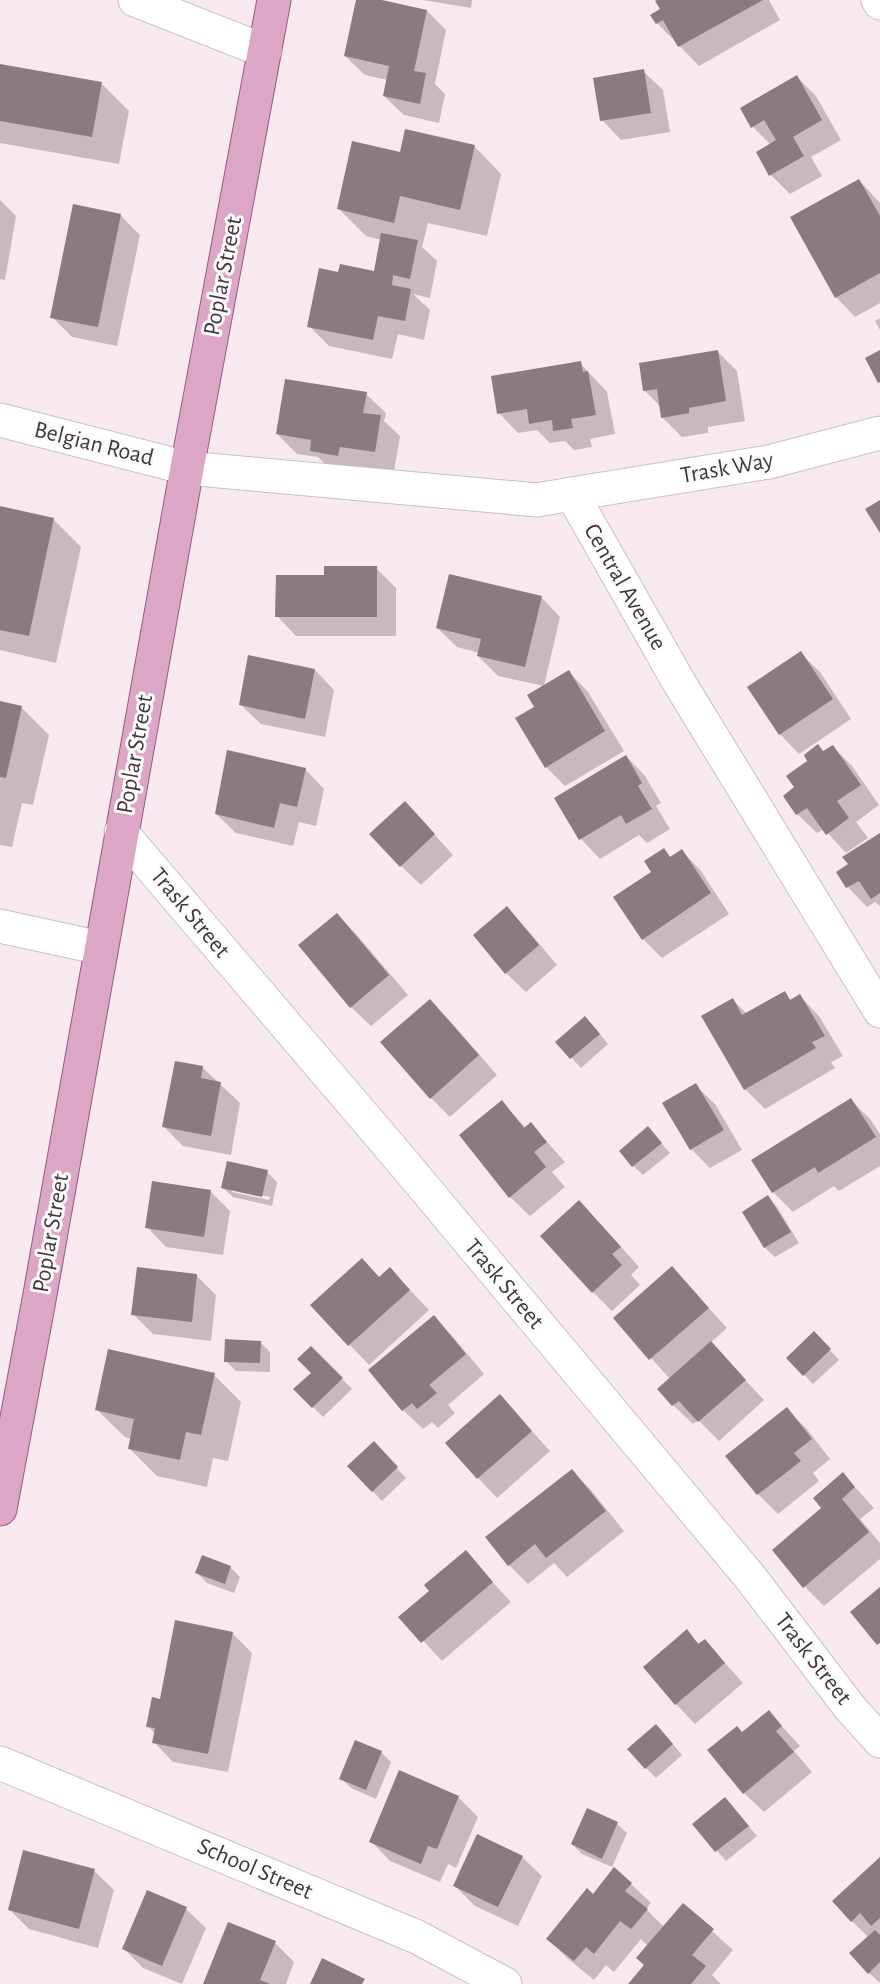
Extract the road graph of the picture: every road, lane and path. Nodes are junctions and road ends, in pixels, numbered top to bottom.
1 (135, 0) edge
2 (274, 0) edge
3 (265, 51) junction
4 (0, 420) edge
5 (880, 433) edge
6 (187, 468) junction
7 (572, 494) junction
8 (121, 832) junction
9 (0, 926) edge
10 (101, 948) junction
11 (880, 1011) edge
12 (8, 1426) edge
13 (0, 1509) edge
14 (880, 1741) edge
15 (0, 1763) edge
16 (505, 1984) edge

1 - 3 street
2 - 3 main road, Poplar Street
3 - 6 main road, Poplar Street
4 - 6 street, Belgian Road
5 - 7 street, Trask Way
6 - 7 street
6 - 8 main road, Poplar Street
7 - 11 street, Central Avenue
8 - 10 main road, Poplar Street
8 - 14 street, Trask Street
9 - 10 street
10 - 12 main road, Poplar Street
12 - 13 main road, Poplar Street
15 - 16 street, School Street

